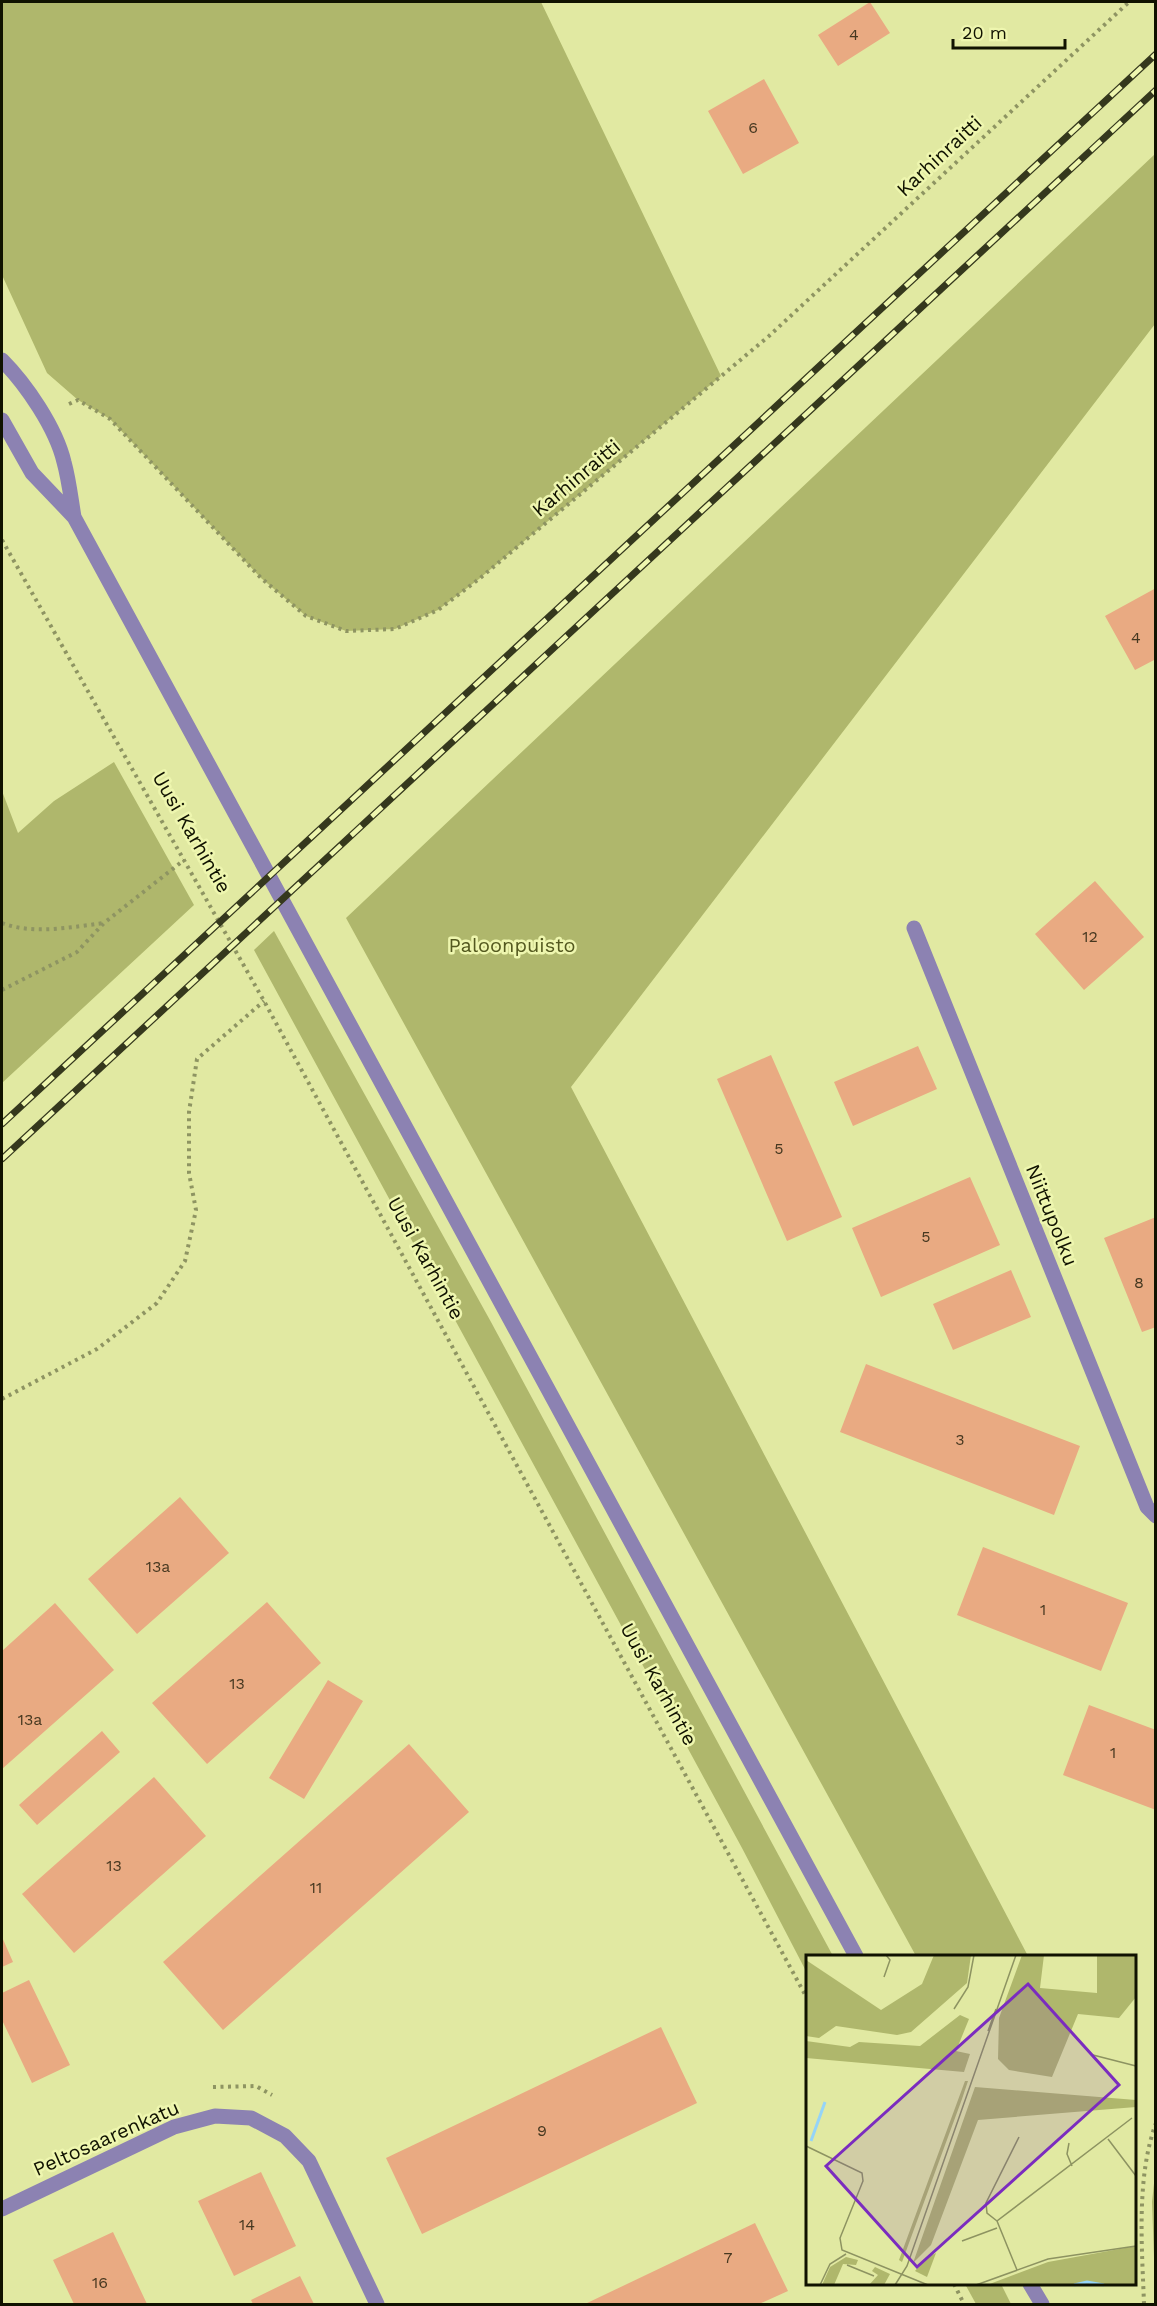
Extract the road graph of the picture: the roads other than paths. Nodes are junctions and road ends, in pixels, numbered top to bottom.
1 (2, 360) edge
2 (2, 420) edge
3 (74, 517) junction
4 (914, 928) dead end
5 (1155, 1516) edge
6 (855, 1955) edge
7 (2, 2209) edge
8 (1031, 2285) edge
9 (1040, 2303) edge
10 (378, 2304) edge

1 - 3 street
2 - 3 street
3 - 6 street
4 - 5 street, Niittupolku
7 - 10 street, Peltosaarenkatu
8 - 9 street

